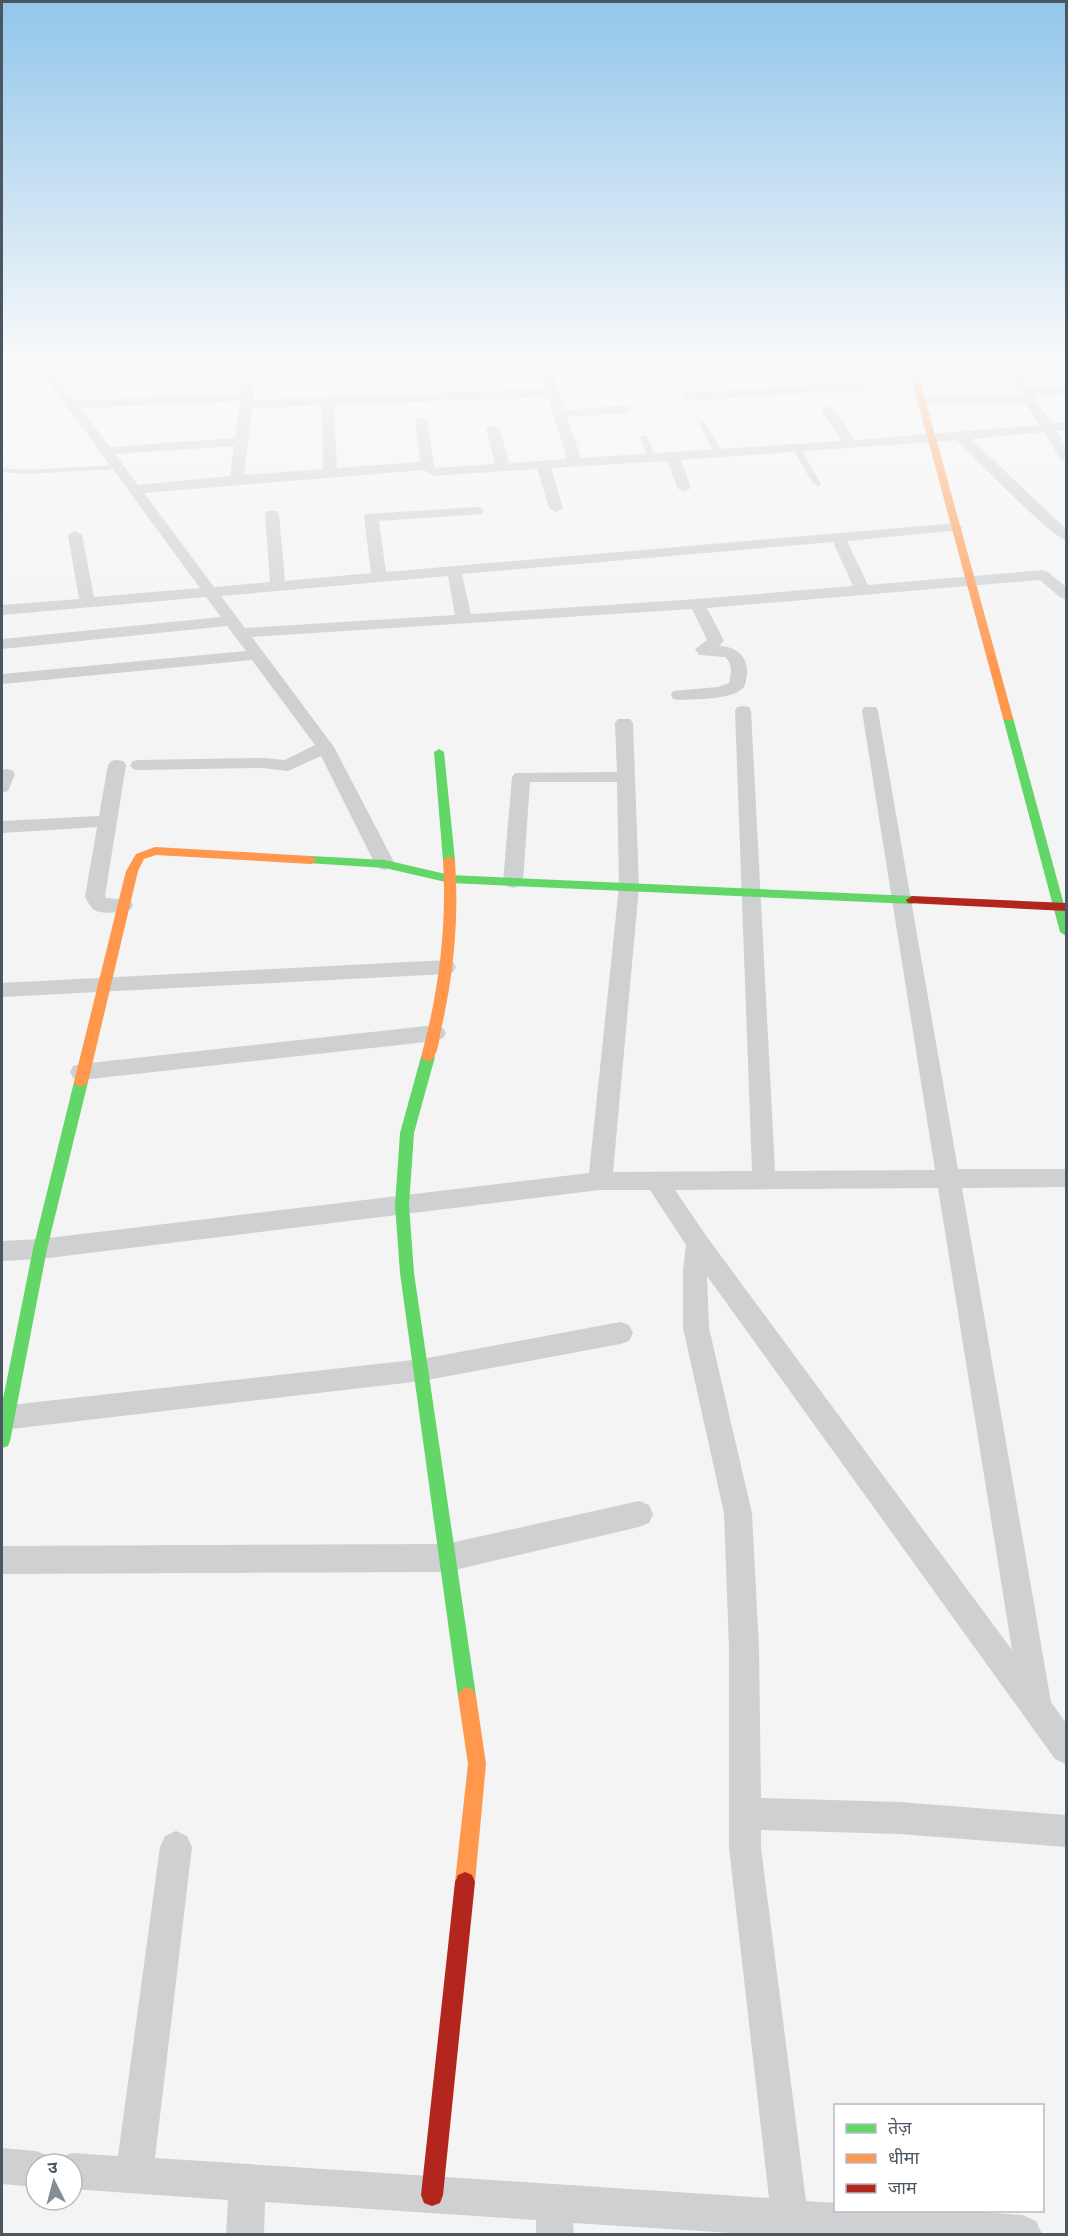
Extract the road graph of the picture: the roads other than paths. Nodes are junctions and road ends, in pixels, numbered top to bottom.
1 (239, 466) edge
2 (330, 466) edge
3 (421, 466) edge
4 (427, 466) edge
5 (516, 466) edge
6 (543, 466) edge
7 (677, 466) edge
8 (807, 466) edge
9 (939, 466) edge
10 (991, 466) edge
11 (117, 467) joint
12 (503, 467) joint
13 (2, 470) edge
14 (330, 472) junction
15 (237, 480) junction
16 (817, 484) dead end
17 (684, 488) dead end
18 (134, 490) junction
19 (368, 500) dead end
20 (556, 508) dead end
21 (477, 511) dead end
22 (272, 514) dead end
23 (371, 517) junction
24 (956, 527) junction
25 (75, 535) dead end
26 (1066, 536) edge
27 (838, 537) junction
28 (454, 570) junction
29 (379, 577) junction
30 (971, 581) junction
31 (278, 586) junction
32 (208, 591) junction
33 (863, 591) junction
34 (1066, 595) edge
35 (87, 602) junction
36 (697, 604) junction
37 (2, 610) edge
38 (464, 618) junction
39 (236, 627) junction
40 (2, 644) edge
41 (256, 655) junction
42 (2, 679) edge
43 (679, 695) dead end
44 (743, 711) dead end
45 (870, 711) dead end
46 (624, 723) dead end
47 (325, 747) junction
48 (439, 752) dead end
49 (117, 765) dead end
50 (139, 765) dead end
51 (625, 777) junction
52 (107, 821) junction
53 (2, 827) edge
54 (385, 864) junction
55 (450, 879) junction
56 (513, 882) junction
57 (629, 887) junction
58 (751, 893) junction
59 (902, 900) junction
60 (123, 905) junction
61 (1063, 907) edge
62 (1066, 932) edge
63 (446, 967) junction
64 (106, 985) junction
65 (2, 990) edge
66 (435, 1033) junction
67 (81, 1072) junction
68 (1066, 1178) edge
69 (948, 1179) junction
70 (764, 1180) junction
71 (600, 1181) junction
72 (657, 1181) junction
73 (402, 1205) junction
74 (698, 1244) junction
75 (40, 1249) junction
76 (2, 1251) edge
77 (620, 1333) dead end
78 (422, 1370) junction
79 (4, 1425) edge
80 (639, 1514) dead end
81 (446, 1558) junction
82 (2, 1560) edge
83 (1037, 1708) junction
84 (1066, 1748) edge
85 (745, 1814) junction
86 (1066, 1831) edge
87 (176, 1847) dead end
88 (2, 2166) edge
89 (24, 2168) edge
90 (84, 2172) edge
91 (134, 2175) junction
92 (247, 2183) junction
93 (432, 2196) junction
94 (790, 2218) junction
95 (554, 2219) edge
96 (876, 2230) edge
97 (245, 2235) edge
98 (1023, 2235) edge

1 - 15 street
2 - 14 street
3 - 14 street
4 - 12 street
5 - 12 street
6 - 20 street
7 - 17 street
8 - 16 lane
9 - 24 street
10 - 26 street
11 - 13 lane
11 - 18 street
14 - 15 street
15 - 18 street
18 - 32 street
19 - 23 street
21 - 23 street
22 - 31 street
23 - 29 street
24 - 27 street
24 - 30 street
25 - 35 street
27 - 28 street
27 - 33 street
28 - 29 street
28 - 38 street
29 - 31 street
30 - 33 street
30 - 34 street
30 - 61 street
31 - 32 street
32 - 35 street
32 - 39 street
33 - 36 street
35 - 37 street
36 - 38 street
36 - 43 street
38 - 39 street
39 - 40 street
39 - 41 street
41 - 42 street
41 - 47 street
44 - 58 street
45 - 59 street
46 - 51 street
47 - 50 street
47 - 54 street
48 - 55 street
49 - 52 street
51 - 56 street
51 - 57 street
52 - 53 street
52 - 60 street
54 - 55 street
54 - 60 street
55 - 56 street
55 - 63 street
56 - 57 street
57 - 58 street
57 - 71 street
58 - 59 street
58 - 70 street
59 - 61 street
59 - 69 street
60 - 64 street
61 - 62 street
63 - 64 street
63 - 66 street
64 - 65 street
64 - 67 street
66 - 67 street
66 - 73 street
67 - 75 street
68 - 69 street
69 - 70 street
69 - 83 street
70 - 72 street
71 - 72 street
71 - 73 street
72 - 74 street
73 - 75 street
73 - 78 street
74 - 83 street
74 - 85 street
75 - 76 street
75 - 79 street
77 - 78 street
78 - 79 street
78 - 81 street
80 - 81 street
81 - 82 street
81 - 93 street
83 - 84 street
85 - 86 street
85 - 94 street
87 - 91 street
88 - 89 street
90 - 91 street
91 - 92 street
92 - 93 street
92 - 97 street
93 - 95 street
94 - 95 street
94 - 96 street
96 - 98 street

